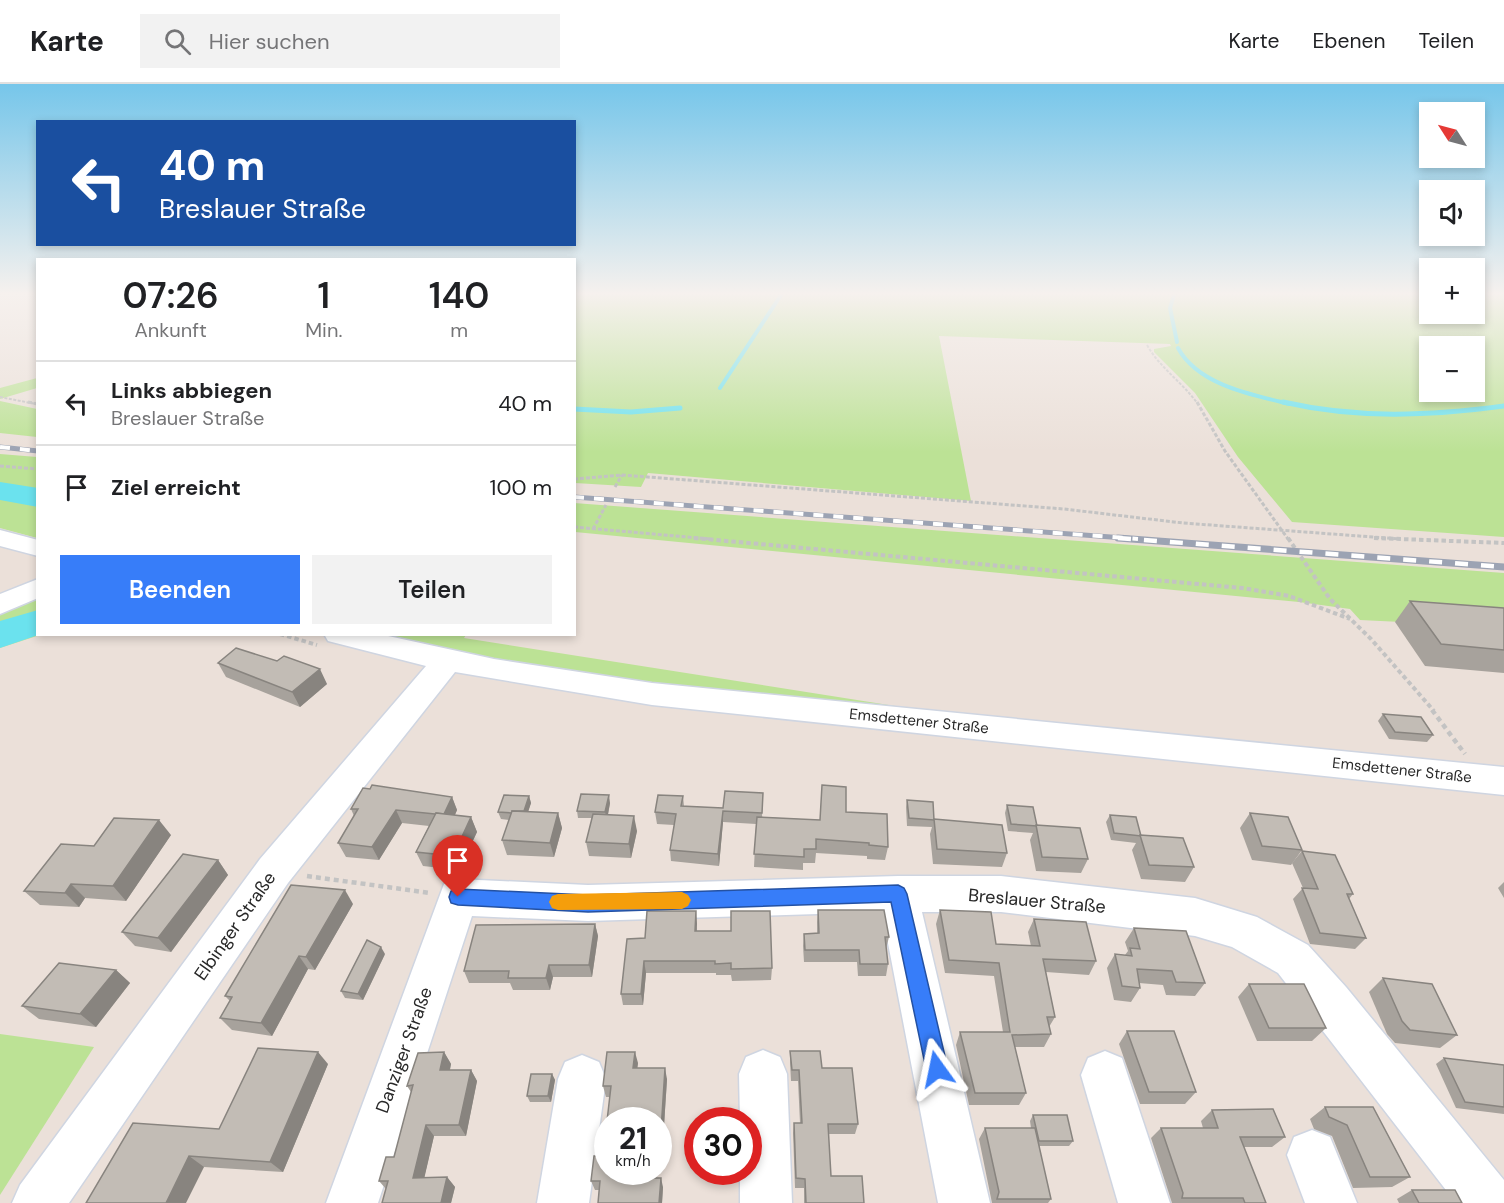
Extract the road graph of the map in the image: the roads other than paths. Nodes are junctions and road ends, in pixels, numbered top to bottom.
1 (0, 538) edge
2 (36, 547) edge
3 (36, 588) edge
4 (0, 605) edge
5 (346, 636) edge
6 (447, 661) junction
7 (1494, 780) edge
8 (898, 894) junction
9 (458, 897) joint
10 (763, 1074) dead end
11 (1105, 1075) dead end
12 (582, 1079) dead end
13 (1311, 1155) dead end
14 (38, 1203) edge
15 (352, 1203) edge
16 (563, 1203) edge
17 (766, 1203) edge
18 (964, 1203) edge
19 (1144, 1203) edge
20 (1331, 1203) edge
21 (1489, 1203) edge

1 - 2 street
3 - 4 street
5 - 6 street, Emsdettener Straße
6 - 7 street, Emsdettener Straße
6 - 14 street, Elbinger Straße
8 - 9 street, Breslauer Straße
8 - 18 street
8 - 21 street, Breslauer Straße
9 - 15 street, Danziger Straße
10 - 17 street
11 - 19 street
12 - 16 street
13 - 20 street

